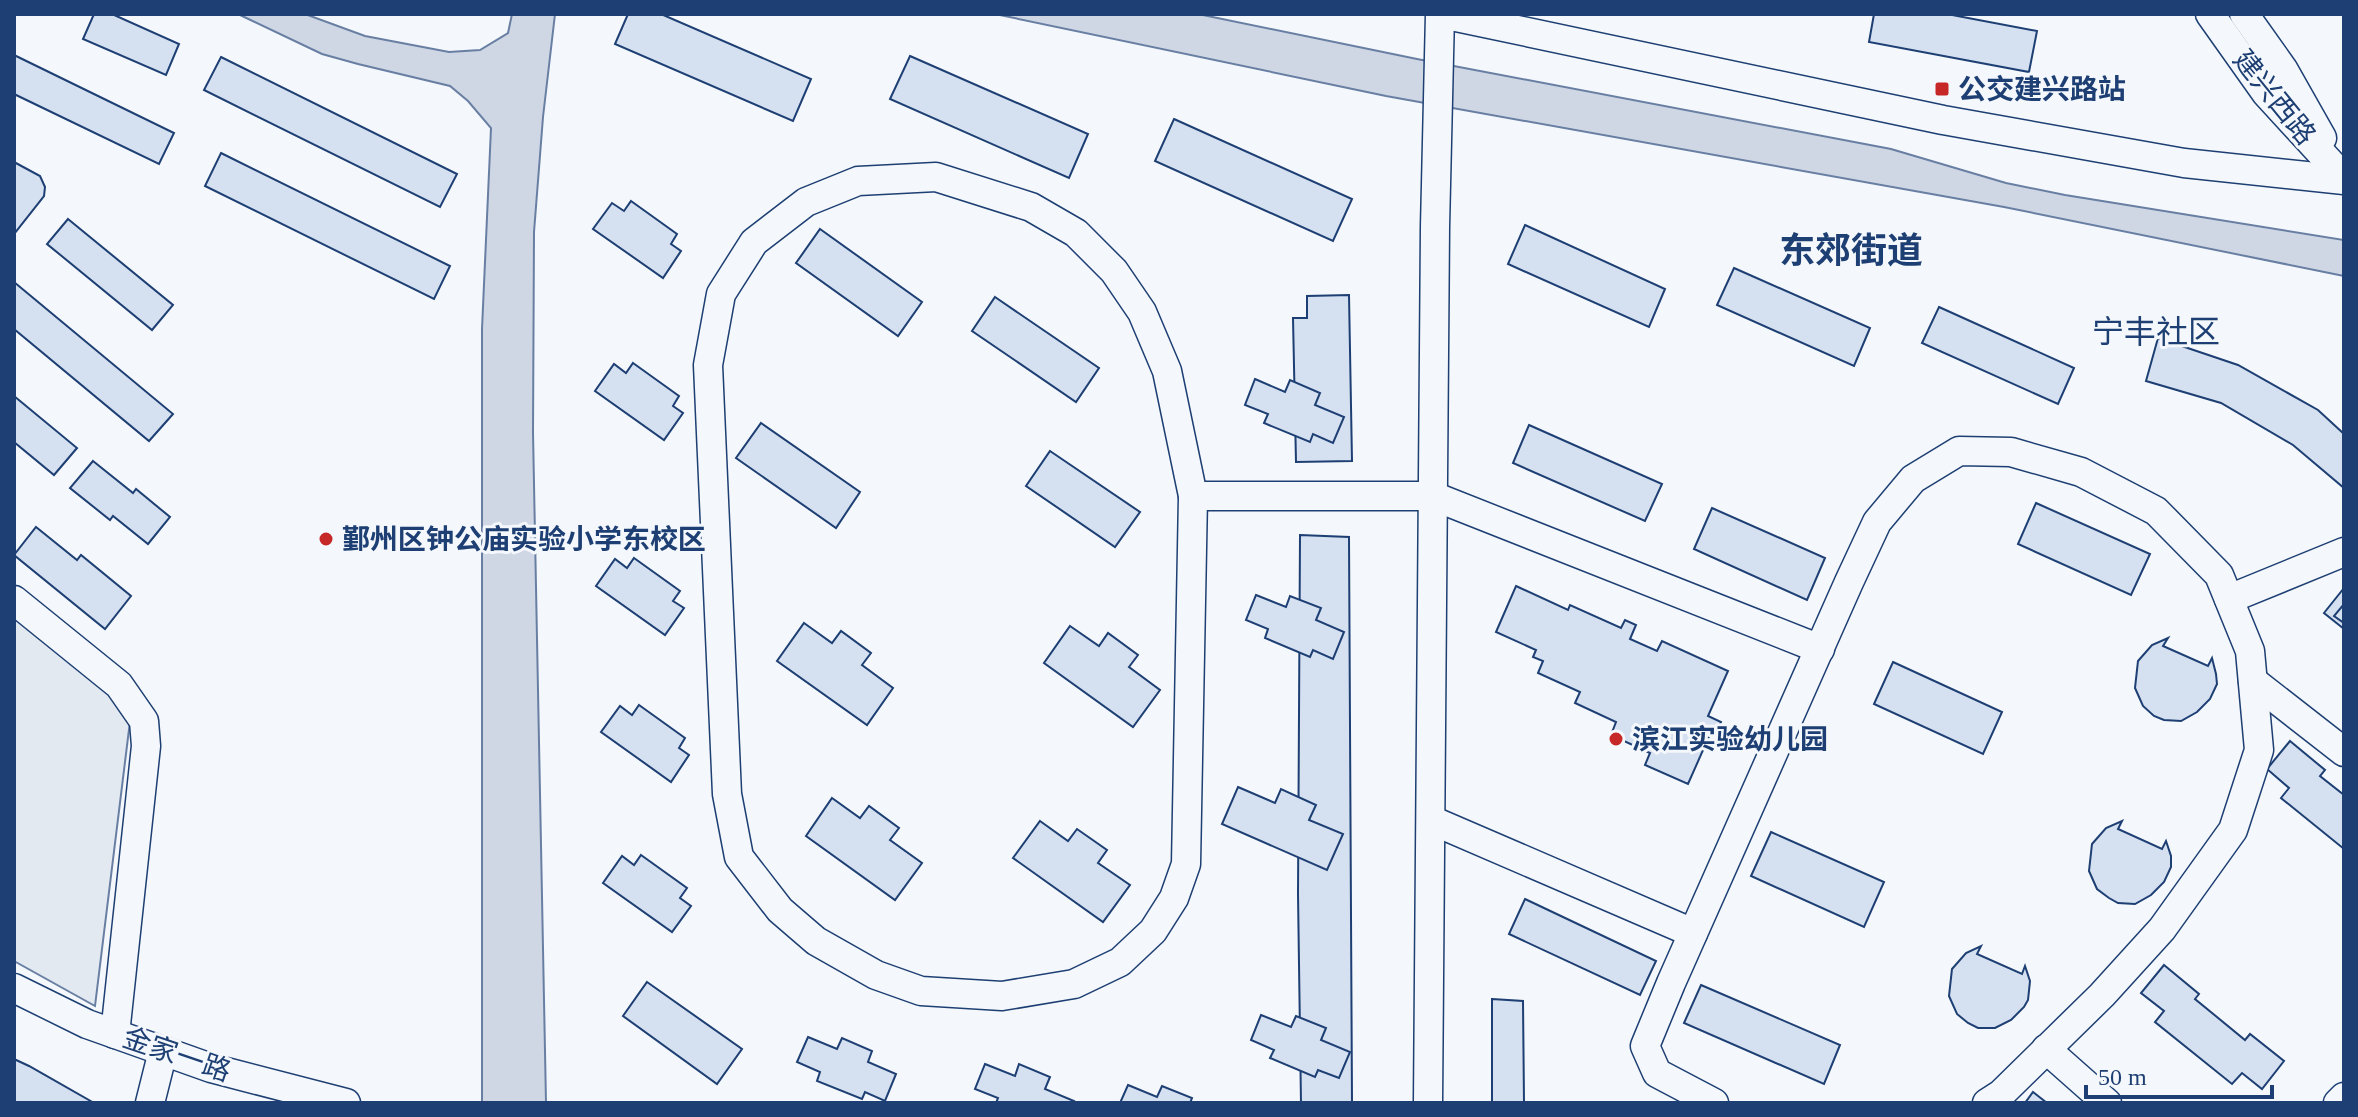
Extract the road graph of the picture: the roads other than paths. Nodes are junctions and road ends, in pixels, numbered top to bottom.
1 (2210, 14) edge
2 (2244, 14) edge
3 (1441, 19) edge
4 (2344, 178) edge
5 (1193, 496) junction
6 (1433, 496) junction
7 (2344, 552) edge
8 (2229, 599) junction
9 (14, 600) edge
10 (1820, 649) junction
11 (2253, 681) junction
12 (2344, 752) edge
13 (1431, 820) junction
14 (1693, 933) junction
15 (14, 988) edge
16 (115, 1034) junction
17 (2046, 1049) junction
18 (163, 1051) junction
19 (2344, 1097) edge
20 (150, 1103) edge
21 (346, 1103) edge
22 (1428, 1103) edge
23 (1714, 1103) edge
24 (1987, 1103) edge
25 (2107, 1103) edge
26 (2338, 1103) edge

1 - 4 street, 建兴西路
2 - 4 street, 建兴西路
3 - 4 street
3 - 6 street
5 - 5 street
5 - 6 street
6 - 10 street
6 - 13 street
7 - 8 street
8 - 10 street
8 - 11 street
9 - 16 street
10 - 14 street
11 - 12 street
11 - 17 street
13 - 14 street
13 - 22 street
14 - 23 street
15 - 16 street, 金家一路
16 - 18 street, 金家一路
17 - 24 street
17 - 25 street
18 - 20 street
18 - 21 street, 金家一路
19 - 26 street

